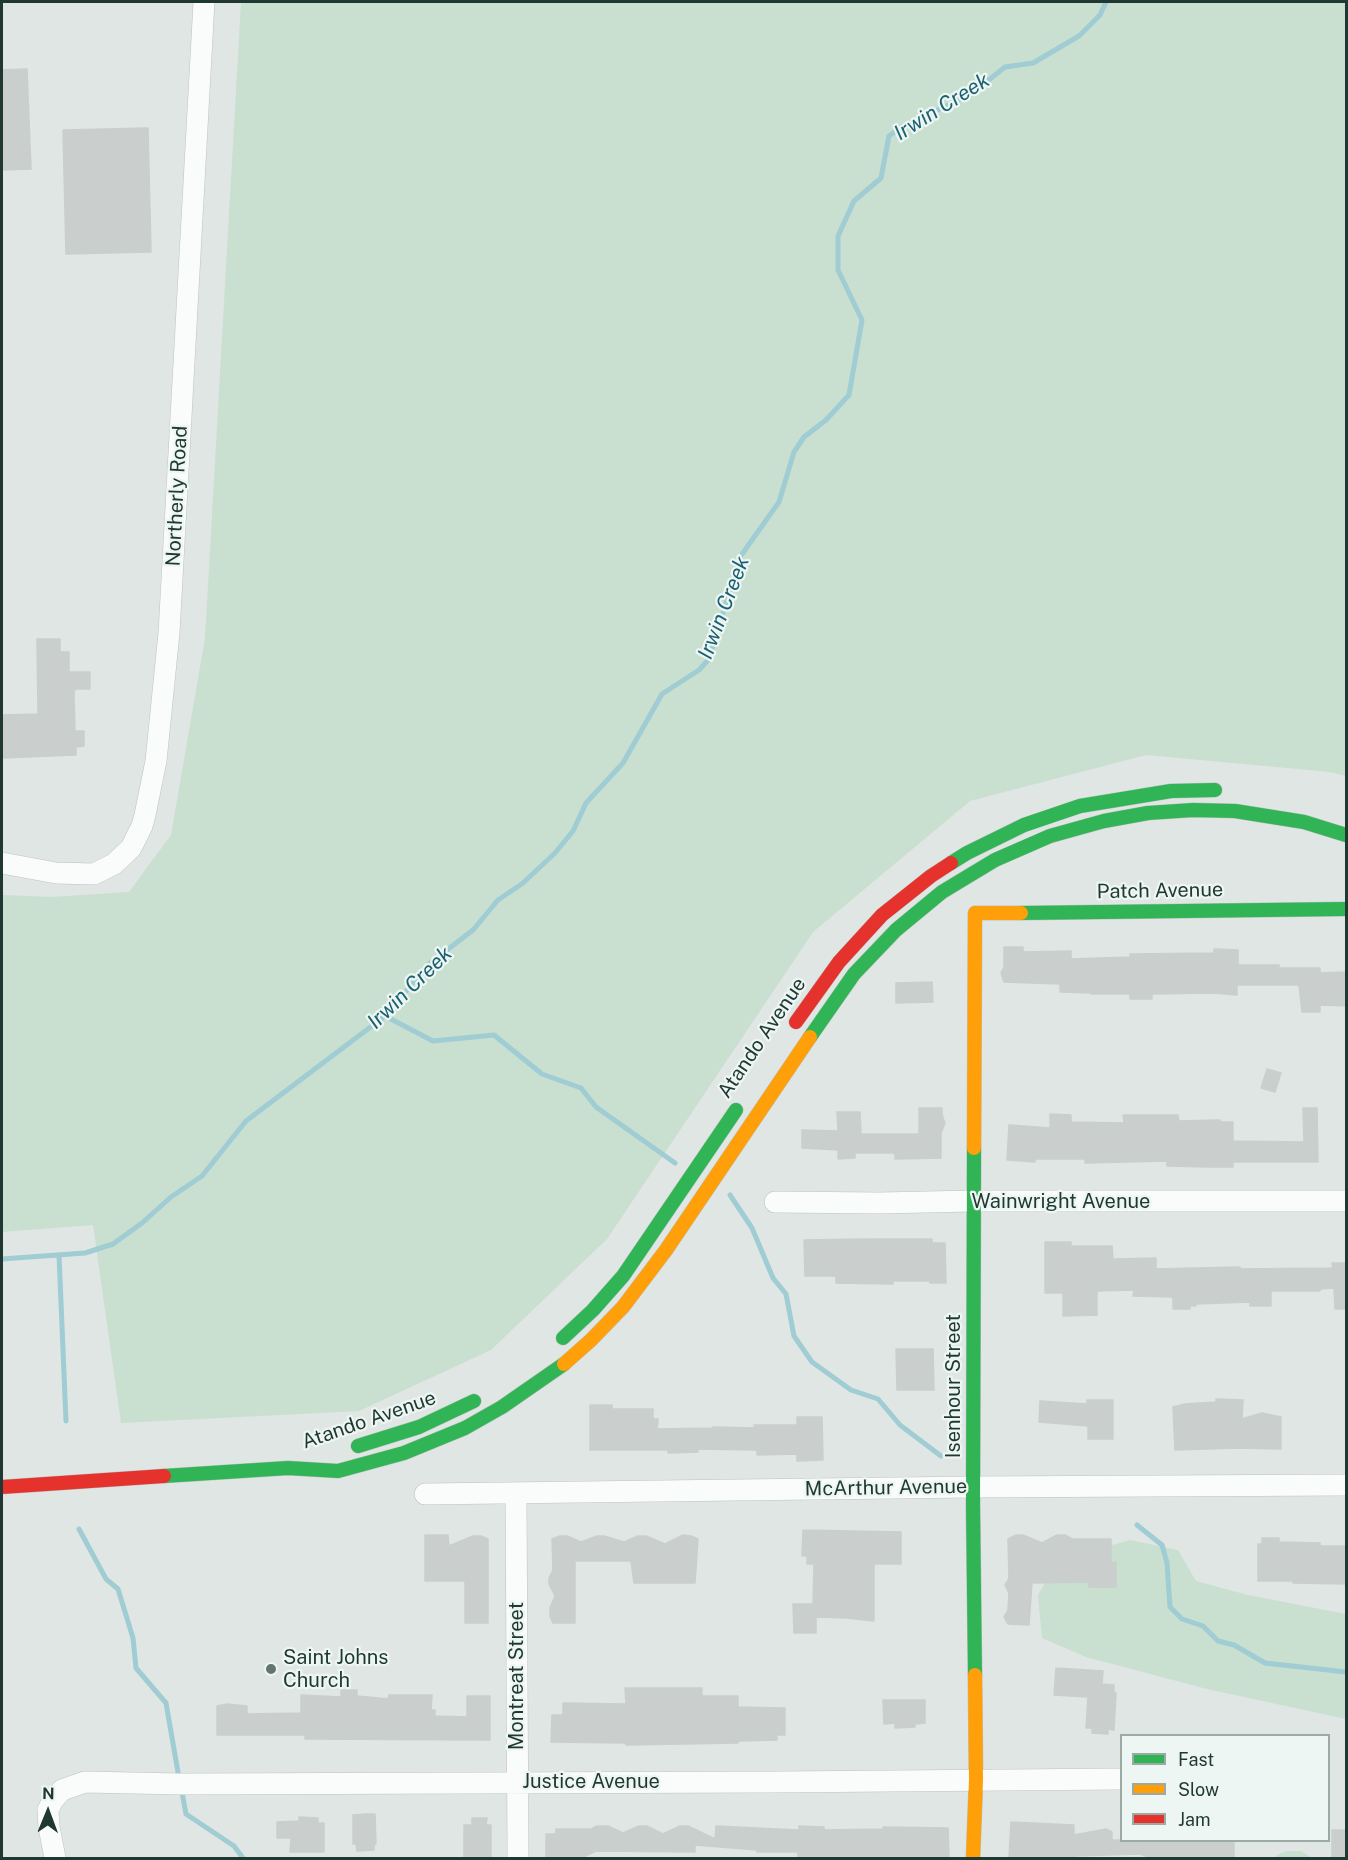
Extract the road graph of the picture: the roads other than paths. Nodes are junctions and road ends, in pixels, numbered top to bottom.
1 (204, 2) edge
2 (1225, 791) dead end
3 (1347, 835) edge
4 (2, 863) edge
5 (1347, 909) edge
6 (975, 912) joint
7 (787, 1035) dead end
8 (741, 1103) dead end
9 (974, 1201) junction
10 (1347, 1201) edge
11 (775, 1202) dead end
12 (553, 1347) dead end
13 (483, 1396) dead end
14 (346, 1449) dead end
15 (325, 1455) dead end
16 (288, 1468) junction
17 (1347, 1485) edge
18 (2, 1487) edge
19 (973, 1487) junction
20 (516, 1493) junction
21 (424, 1494) dead end
22 (1120, 1779) edge
23 (976, 1780) junction
24 (518, 1782) junction
25 (55, 1858) edge
26 (518, 1858) edge
27 (973, 1858) edge

1 - 4 street, Northerly Road
2 - 7 main road, Atando Avenue
3 - 16 main road, Atando Avenue
5 - 6 main road, Patch Avenue
6 - 9 main road, Isenhour Street
8 - 12 main road, Atando Avenue
9 - 10 street, Wainwright Avenue
9 - 11 street, Wainwright Avenue
9 - 19 main road, Isenhour Street
13 - 14 main road, Atando Avenue
15 - 16 main road, Atando Avenue
16 - 18 main road, Atando Avenue
17 - 19 street, McArthur Avenue
19 - 20 street, McArthur Avenue
19 - 23 main road, Isenhour Street
20 - 21 street, McArthur Avenue
20 - 24 street, Montreat Street
22 - 23 street, Justice Avenue
23 - 24 street, Justice Avenue
23 - 27 main road, Isenhour Street
24 - 25 street, Justice Avenue
24 - 26 street, Montreat Street

